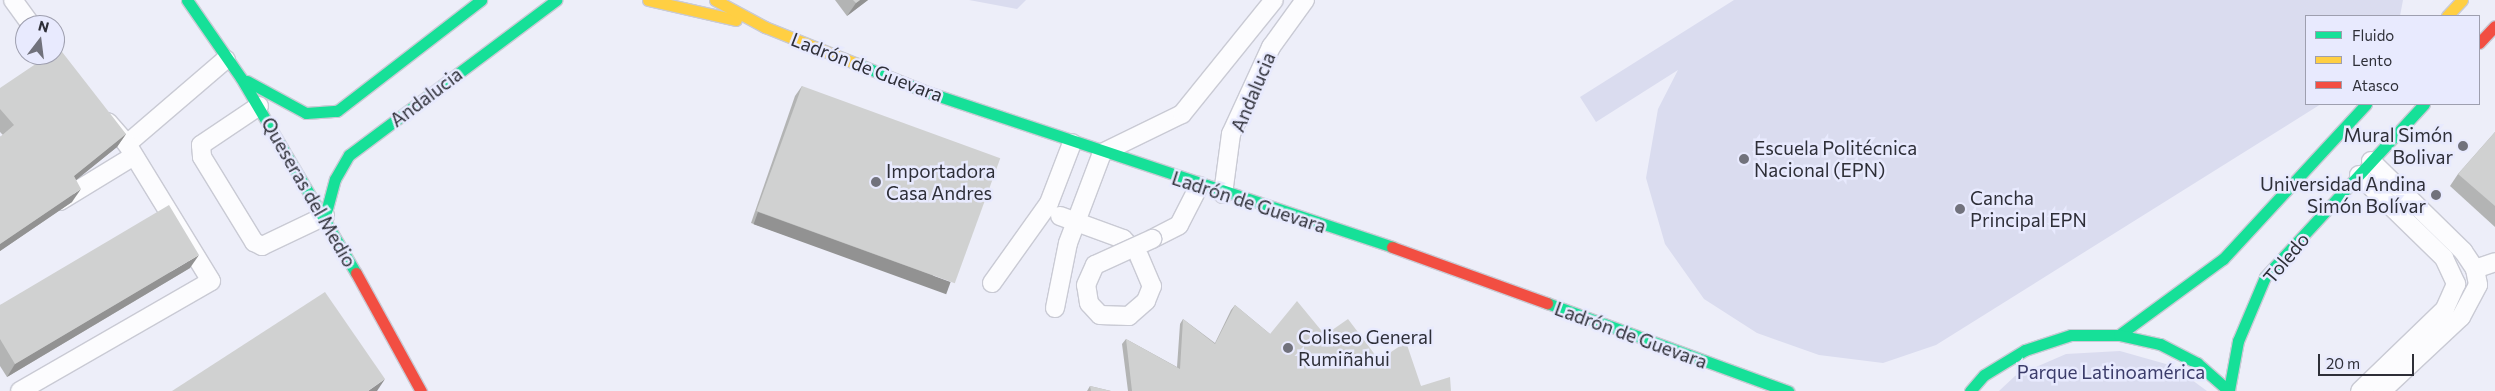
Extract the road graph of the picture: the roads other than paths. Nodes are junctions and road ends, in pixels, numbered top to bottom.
1 (13, 0) edge
2 (187, 0) edge
3 (481, 0) edge
4 (556, 0) edge
5 (648, 0) edge
6 (715, 0) edge
7 (1274, 0) edge
8 (1305, 0) edge
9 (2462, 0) edge
10 (24, 15) edge
11 (2448, 15) edge
12 (2495, 26) edge
13 (764, 27) junction
14 (2480, 42) edge
15 (226, 59) junction
16 (241, 78) junction
17 (2365, 105) edge
18 (2423, 105) edge
19 (259, 106) junction
20 (96, 108) edge
21 (1072, 142) junction
22 (130, 151) junction
23 (1102, 153) junction
24 (2371, 161) junction
25 (2359, 175) junction
26 (1199, 186) junction
27 (1223, 194) junction
28 (41, 212) edge
29 (325, 216) junction
30 (1067, 219) junction
31 (2495, 262) edge
32 (2475, 269) junction
33 (992, 283) dead end
34 (1055, 308) dead end
35 (2120, 335) junction
36 (20, 391) edge
37 (421, 391) edge
38 (1788, 391) edge
39 (1970, 391) edge
40 (2229, 391) edge
41 (2360, 391) edge
42 (2382, 391) edge

1 - 10 lane
2 - 15 main road, Queseras del Medio
3 - 16 main road
4 - 29 main road, Andalucia
5 - 13 main road
6 - 13 main road, Ladrón de Guevara
7 - 23 lane, Andalucia
8 - 27 lane, Andalucia
9 - 11 main road
12 - 14 main road
13 - 21 main road, Ladrón de Guevara
15 - 16 main road, Queseras del Medio
15 - 22 lane
16 - 19 main road, Queseras del Medio
17 - 35 main road
18 - 24 main road, Toledo
19 - 29 main road, Queseras del Medio
19 - 29 lane
20 - 22 lane
21 - 23 main road, Ladrón de Guevara
21 - 33 lane
22 - 28 lane
22 - 36 lane
23 - 26 main road, Ladrón de Guevara
23 - 30 lane
24 - 25 main road, Toledo
24 - 32 lane
25 - 40 main road, Toledo
25 - 41 lane
26 - 27 main road, Ladrón de Guevara
26 - 30 lane, bridge
27 - 38 main road, Ladrón de Guevara
29 - 37 main road, Queseras del Medio
30 - 34 lane
31 - 32 lane
32 - 42 lane
35 - 39 main road
35 - 40 main road

